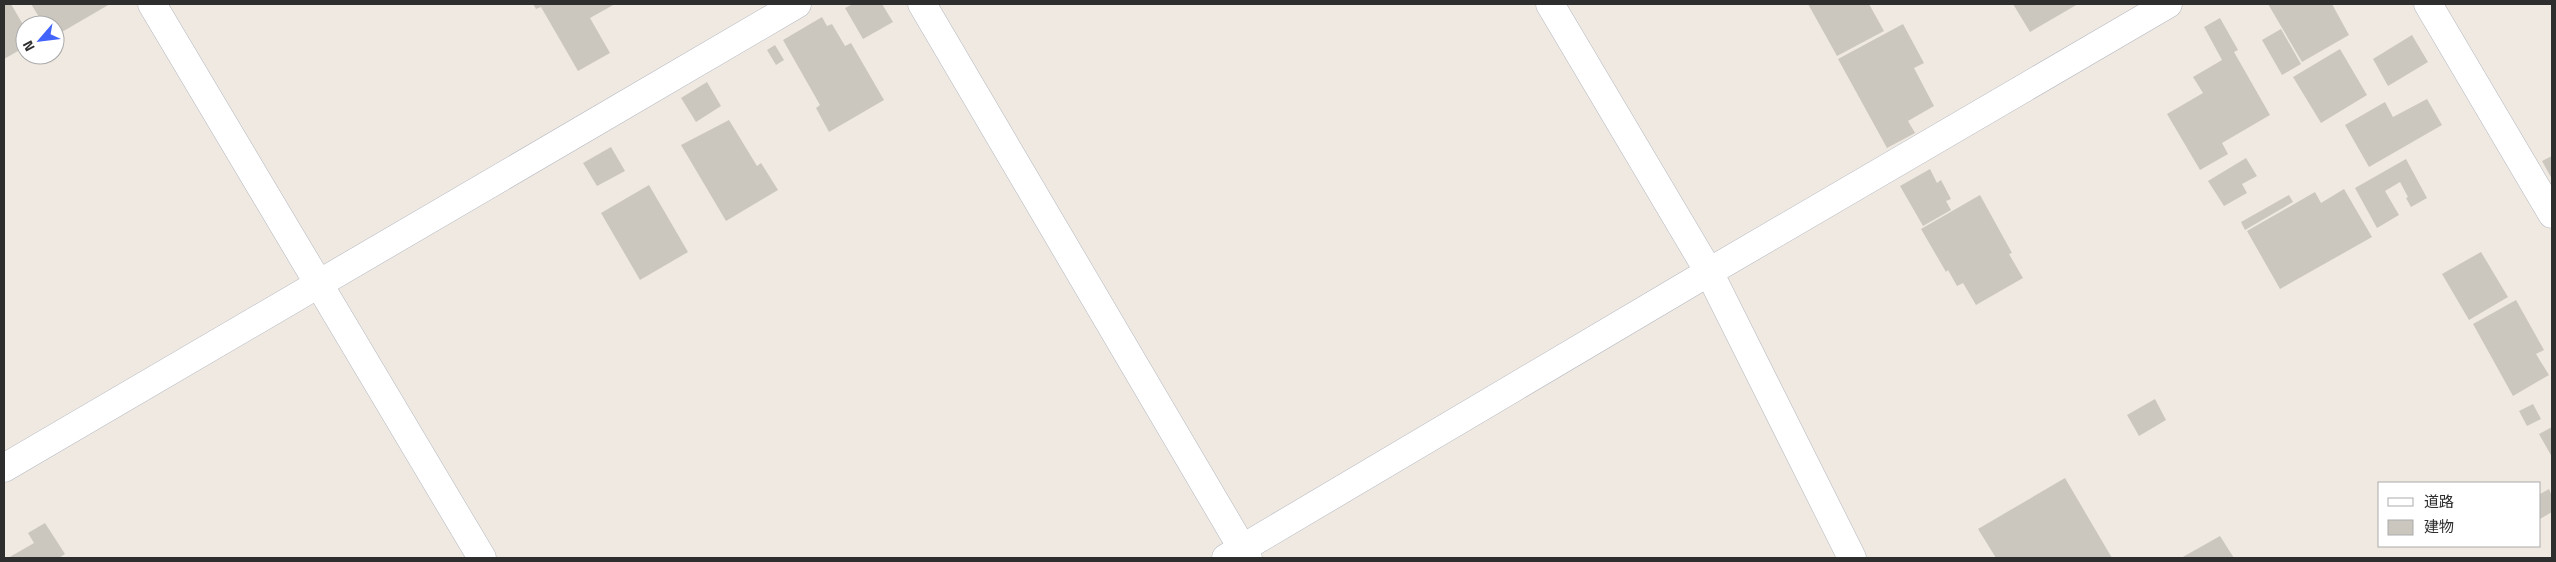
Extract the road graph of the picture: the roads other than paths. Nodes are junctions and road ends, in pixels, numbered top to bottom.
1 (152, 4) edge
2 (797, 4) edge
3 (922, 4) edge
4 (1550, 4) edge
5 (2168, 4) edge
6 (2428, 4) edge
7 (2552, 214) edge
8 (1709, 272) junction
9 (319, 282) junction
10 (4, 468) edge
11 (1239, 555) edge
12 (482, 558) edge
13 (1852, 558) edge

1 - 9 street
2 - 9 street
3 - 11 street
4 - 8 street
5 - 8 street
6 - 7 street
8 - 11 street
8 - 13 street
9 - 10 street
9 - 12 street

